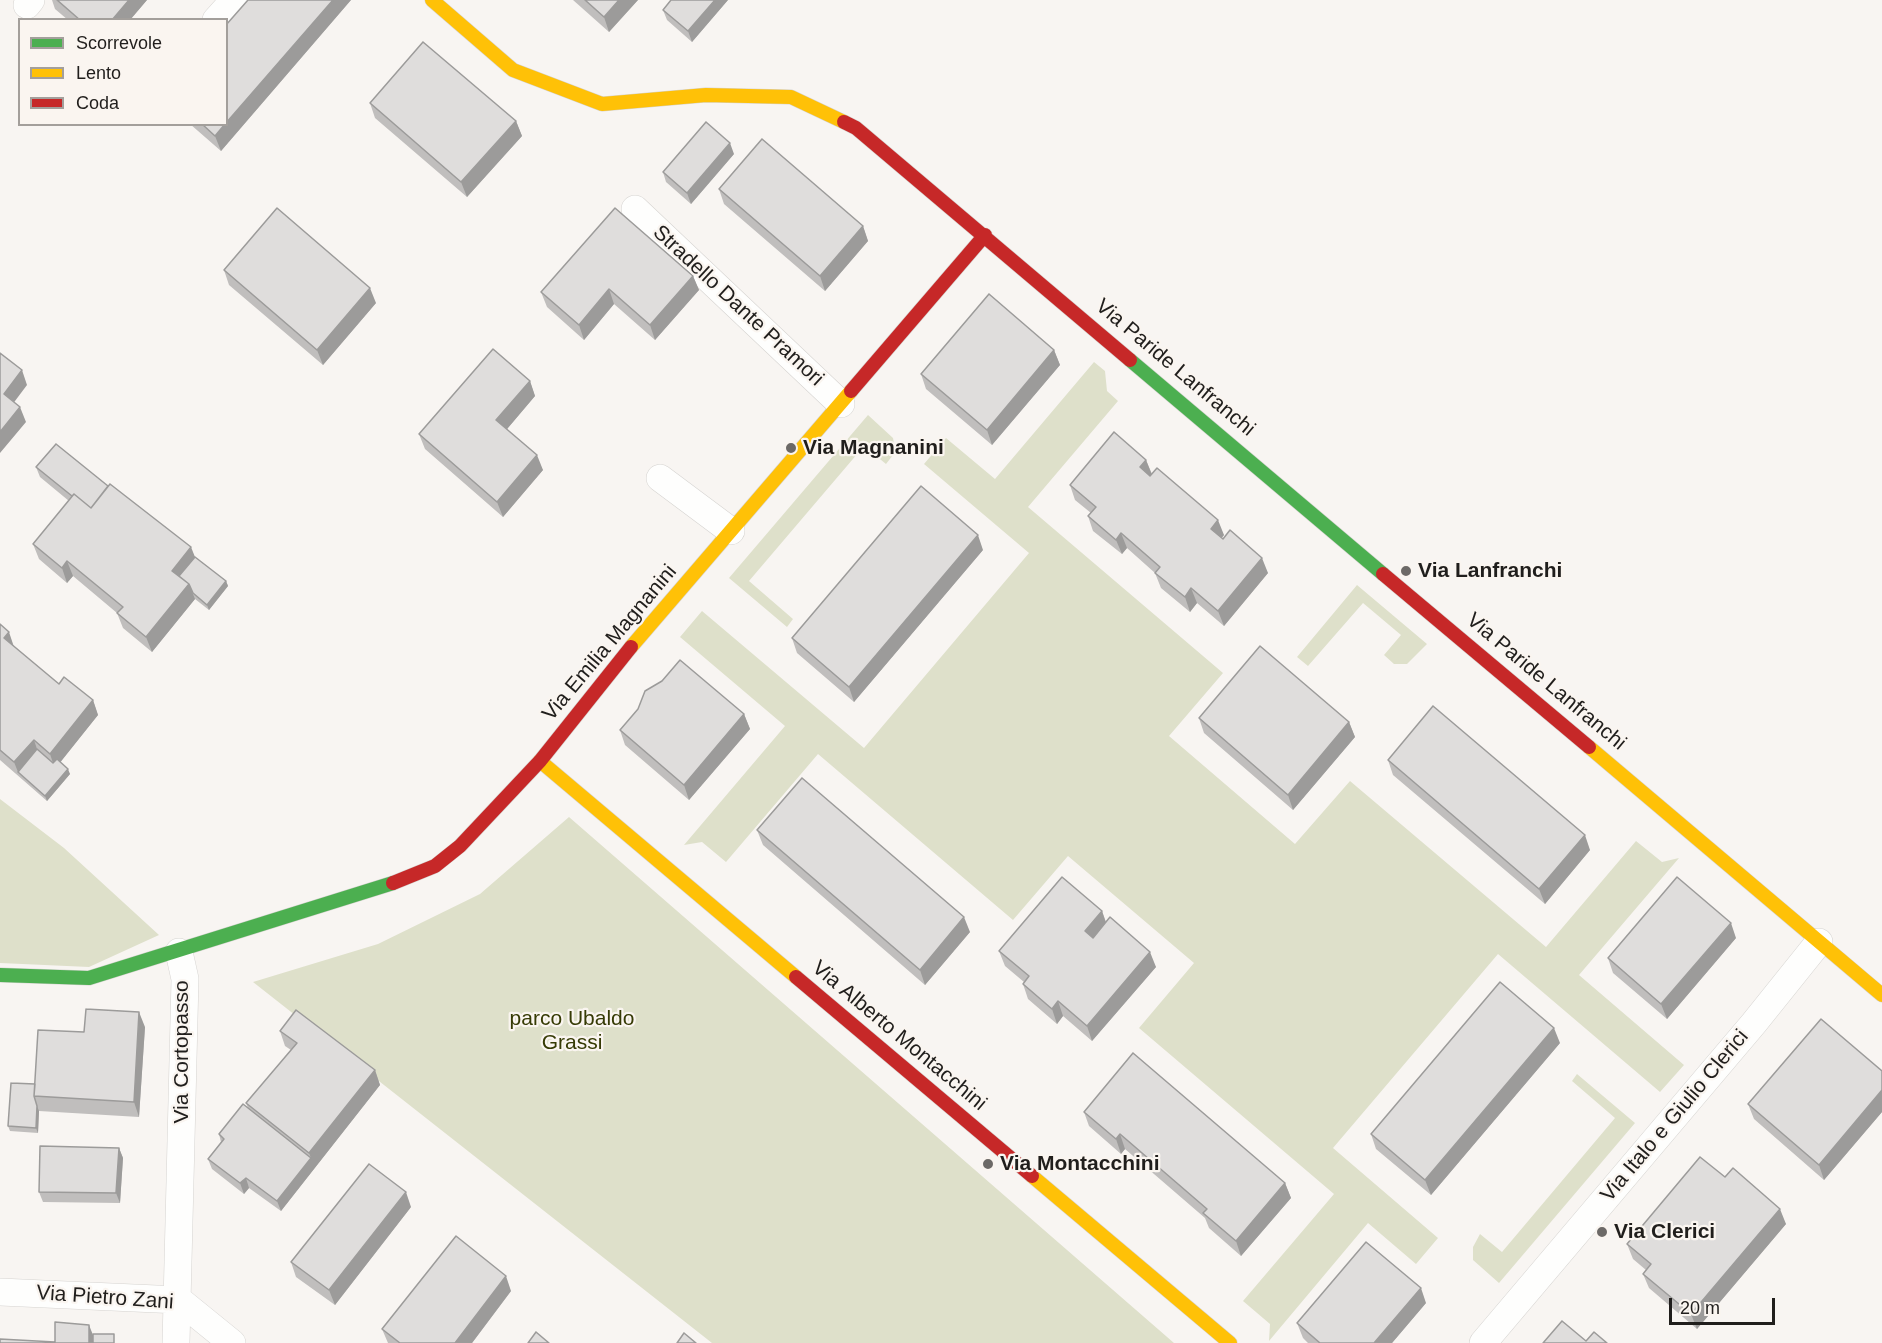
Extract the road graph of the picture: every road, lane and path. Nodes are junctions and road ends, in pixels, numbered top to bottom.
1 (234, 0) edge
2 (432, 0) edge
3 (218, 18) edge
4 (635, 209) dead end
5 (985, 235) junction
6 (841, 404) junction
7 (660, 477) dead end
8 (731, 531) junction
9 (540, 761) junction
10 (1819, 942) junction
11 (179, 952) junction
12 (0, 975) edge
13 (1882, 995) edge
14 (0, 1292) edge
15 (179, 1300) junction
16 (176, 1343) edge
17 (232, 1343) edge
18 (1230, 1343) edge
19 (1483, 1343) edge

1 - 3 street
2 - 5 street, Via Paride Lanfranchi
4 - 6 street, Stradello Dante Pramori
5 - 6 street, Via Emilia Magnanini
5 - 10 street, Via Paride Lanfranchi
6 - 8 street, Via Emilia Magnanini
7 - 8 street
8 - 9 street, Via Emilia Magnanini
9 - 11 street, Via Emilia Magnanini
9 - 18 street, Via Alberto Montacchini
10 - 13 street, Via Paride Lanfranchi
10 - 19 street, Via Italo e Giulio Clerici
11 - 12 street, Via Cortopasso
11 - 15 street, Via Cortopasso
14 - 15 street, Via Pietro Zani
15 - 16 street, Via Cortopasso
15 - 17 street, Via Pietro Zani

